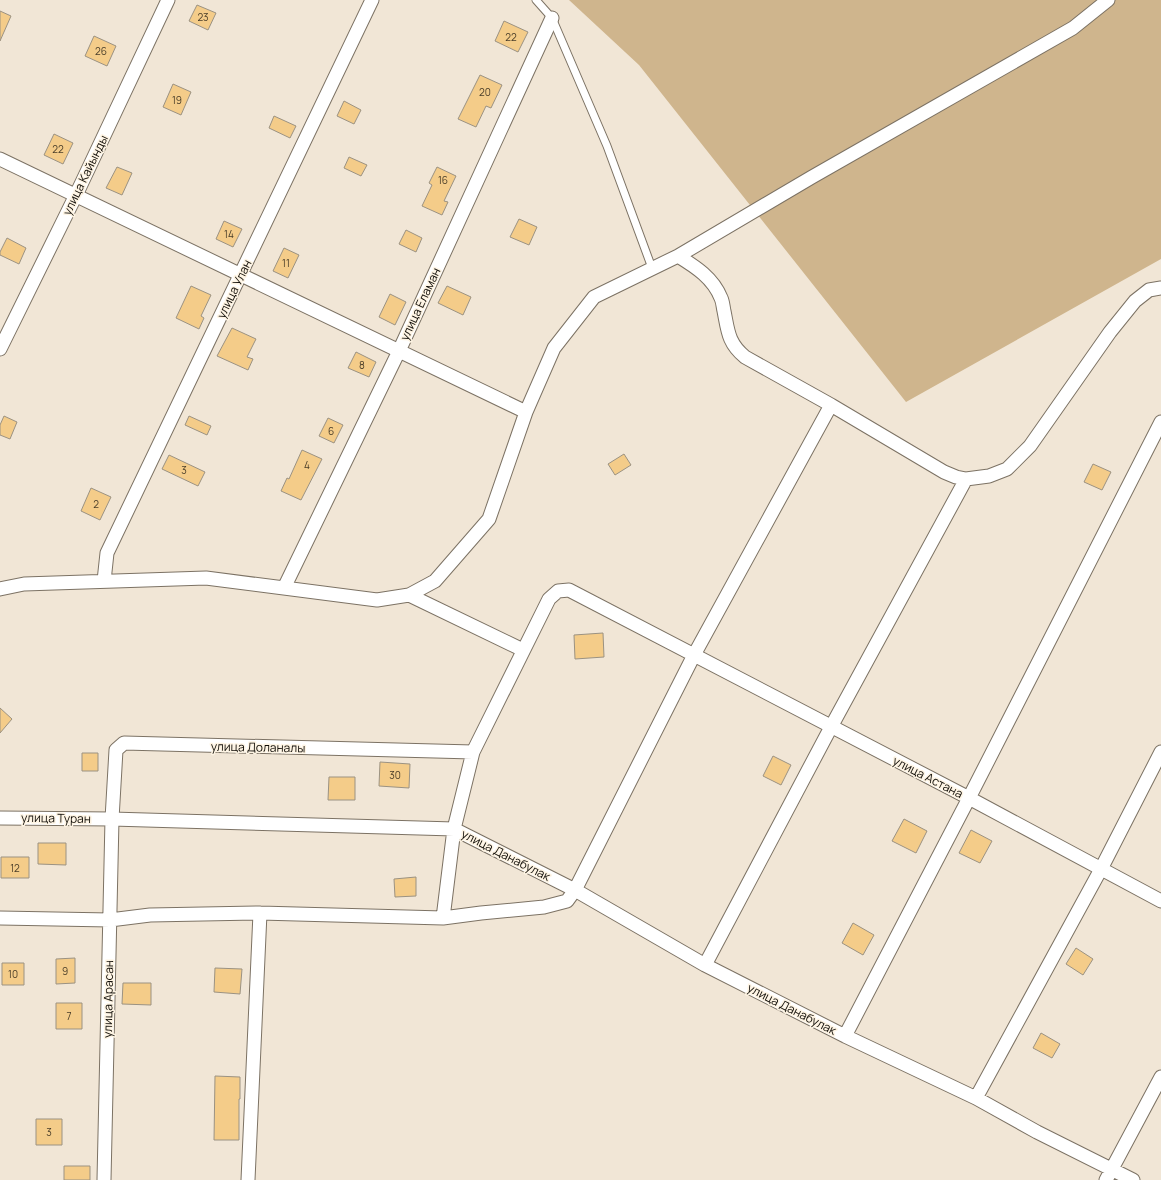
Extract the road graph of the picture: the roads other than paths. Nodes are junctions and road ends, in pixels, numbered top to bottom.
1 (168, 0) edge
2 (372, 0) edge
3 (536, 0) edge
4 (1108, 0) edge
5 (552, 18) junction
6 (0, 159) edge
7 (76, 195) junction
8 (678, 256) junction
9 (652, 268) junction
10 (241, 275) junction
11 (1161, 288) edge
12 (0, 349) edge
13 (399, 351) junction
14 (831, 405) junction
15 (526, 412) junction
16 (1161, 422) edge
17 (966, 479) junction
18 (104, 581) junction
19 (284, 588) junction
20 (0, 589) edge
21 (410, 595) junction
22 (523, 650) junction
23 (694, 655) junction
24 (831, 727) junction
25 (472, 752) junction
26 (1161, 752) edge
27 (969, 798) junction
28 (0, 818) edge
29 (112, 819) junction
30 (454, 829) junction
31 (1101, 869) junction
32 (574, 890) junction
33 (1161, 901) edge
34 (260, 913) junction
35 (0, 918) edge
36 (443, 918) junction
37 (110, 920) junction
38 (705, 965) junction
39 (845, 1036) junction
40 (1161, 1077) edge
41 (976, 1098) junction
42 (1109, 1174) edge
43 (104, 1180) edge
44 (248, 1180) edge
45 (1133, 1180) edge

1 - 7 street, улица Кайынды
2 - 10 street, улица Улан
3 - 5 lane
4 - 8 street
5 - 9 lane
5 - 13 street, улица Еламан
6 - 7 street
7 - 10 street
7 - 12 street, улица Кайынды
8 - 9 street
8 - 14 street
9 - 15 street
10 - 13 street
10 - 18 street, улица Улан
11 - 17 street
13 - 15 street
13 - 19 street, улица Еламан
14 - 17 street
14 - 23 street
15 - 21 street
16 - 27 street
17 - 24 street
18 - 19 street
18 - 20 street
19 - 21 street
21 - 22 street
22 - 23 street, улица Астана
22 - 25 street, улица Астана
23 - 24 street, улица Астана
23 - 32 street
24 - 27 street, улица Астана
24 - 38 street
25 - 29 street, улица Доланалы
25 - 30 street, улица Астана
26 - 31 street
27 - 31 street, улица Астана
27 - 39 street
28 - 29 street, улица Туран
29 - 30 street, улица Туран
29 - 37 street, улица Арасан
30 - 32 street, улица Данабулак
30 - 36 street, улица Астана
31 - 33 street, улица Астана
31 - 41 street
32 - 36 street
32 - 38 street, улица Данабулак
34 - 36 street
34 - 37 street
34 - 44 street
35 - 37 street
37 - 43 street, улица Арасан
38 - 39 street, улица Данабулак
39 - 41 street, улица Данабулак
40 - 42 street
41 - 42 street, улица Данабулак
42 - 45 street, улица Данабулак

